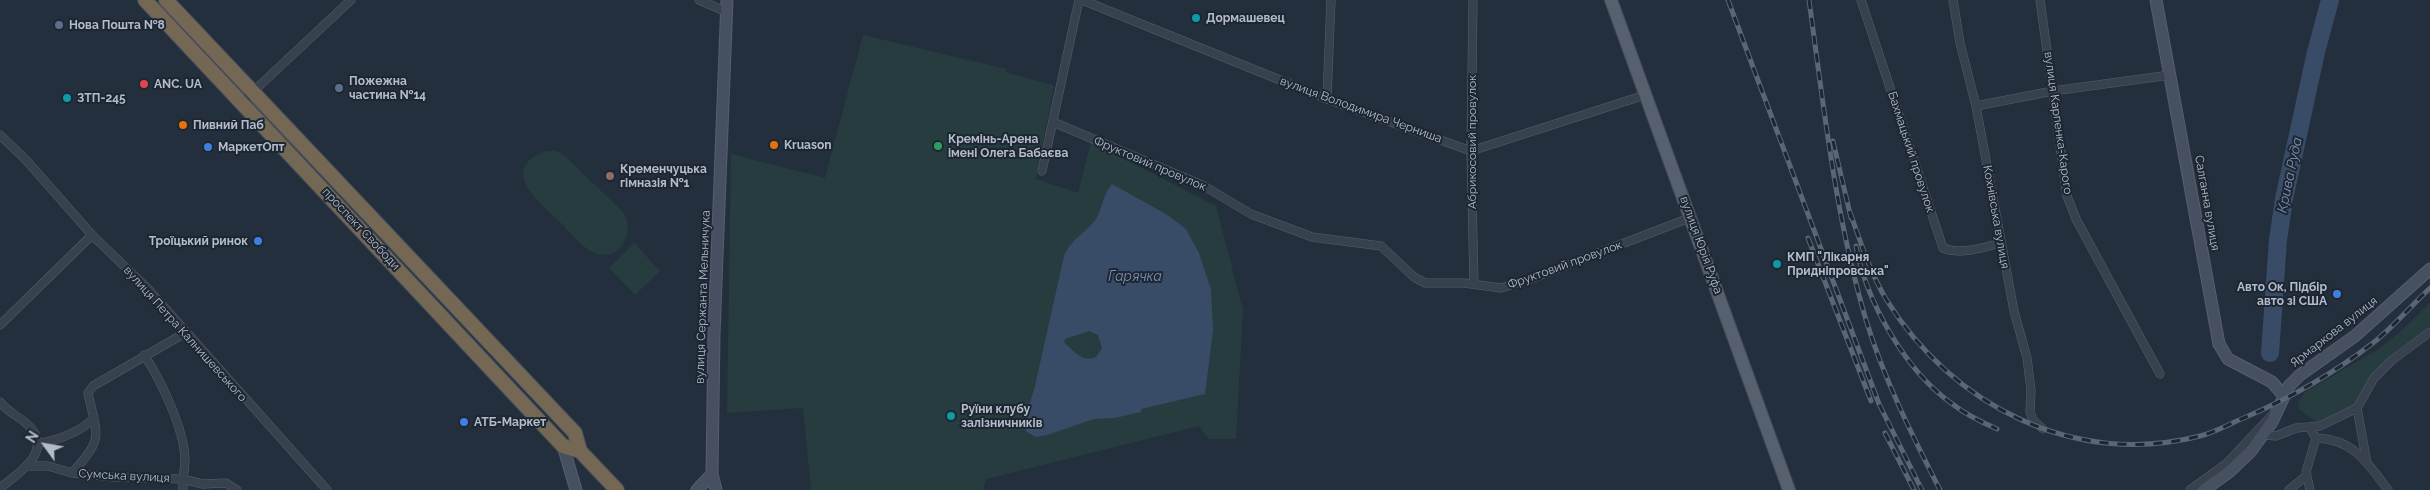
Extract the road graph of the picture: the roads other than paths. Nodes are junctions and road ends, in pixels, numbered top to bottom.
1 (145, 0) edge
2 (166, 0) edge
3 (351, 0) edge
4 (699, 0) edge
5 (727, 0) edge
6 (1081, 0) edge
7 (1331, 0) edge
8 (1473, 0) edge
9 (1611, 0) edge
10 (1861, 0) edge
11 (1953, 0) edge
12 (2040, 0) edge
13 (2156, 0) edge
14 (727, 12) junction
15 (2170, 75) junction
16 (2053, 91) junction
17 (253, 92) junction
18 (1645, 95) junction
19 (1328, 99) junction
20 (242, 102) junction
21 (1976, 106) junction
22 (1053, 122) junction
23 (0, 136) edge
24 (9, 145) junction
25 (0, 147) edge
26 (1471, 151) junction
27 (1042, 170) dead end
28 (1692, 218) junction
29 (92, 235) junction
30 (2000, 243) junction
31 (2430, 269) edge
32 (1474, 284) junction
33 (0, 325) edge
34 (2430, 332) edge
35 (185, 333) junction
36 (144, 355) junction
37 (2160, 374) dead end
38 (2300, 375) junction
39 (2272, 382) junction
40 (2284, 396) junction
41 (0, 402) edge
42 (2279, 408) junction
43 (2357, 408) junction
44 (94, 418) junction
45 (2309, 427) junction
46 (2043, 429) dead end
47 (2264, 435) junction
48 (2316, 438) junction
49 (37, 444) junction
50 (563, 446) junction
51 (580, 451) junction
52 (2368, 462) junction
53 (569, 464) junction
54 (29, 466) junction
55 (72, 473) junction
56 (712, 474) junction
57 (2306, 476) junction
58 (182, 479) junction
59 (0, 488) edge
60 (613, 489) edge
61 (183, 490) edge
62 (237, 490) edge
63 (327, 490) edge
64 (564, 490) edge
65 (576, 490) edge
66 (697, 490) edge
67 (716, 490) edge
68 (1789, 490) edge
69 (2190, 490) edge
70 (2204, 490) edge
71 (2289, 490) edge
72 (2310, 490) edge
73 (2388, 490) edge

1 - 20 highway, проспект Свободи
2 - 17 highway, проспект Свободи
3 - 17 street
4 - 14 street
5 - 14 street, вулиця Сержанта Мельничука
6 - 19 street, вулиця Володимира Черниша
6 - 22 street
7 - 19 street
8 - 26 street, Абрикосовий провулок
9 - 18 main road, вулиця Юрія Руфа
10 - 30 street, Бахмацький провулок
11 - 21 street, Кохнівська вулиця
12 - 16 street, вулиця Карпенка-Карого
13 - 15 street, Салганна вулиця
14 - 56 street, вулиця Сержанта Мельничука
15 - 16 street
15 - 39 street, Салганна вулиця
16 - 21 street
16 - 37 street, вулиця Карпенка-Карого
17 - 20 street
17 - 51 highway, проспект Свободи
18 - 26 street
18 - 28 main road, вулиця Юрія Руфа
19 - 26 street, вулиця Володимира Черниша
20 - 50 highway, проспект Свободи
21 - 30 street, Кохнівська вулиця
22 - 27 street
22 - 32 street, Фруктовий провулок
23 - 24 street, вулиця Петра Калнишевського
24 - 25 street
24 - 29 street, вулиця Петра Калнишевського
26 - 32 street, Абрикосовий провулок
28 - 32 street, Фруктовий провулок
28 - 68 main road, вулиця Юрія Руфа
29 - 33 street
29 - 35 street, вулиця Петра Калнишевського
30 - 46 street, Кохнівська вулиця
31 - 38 street, Ярмаркова вулиця
34 - 43 street
35 - 36 street
35 - 63 street, вулиця Петра Калнишевського
36 - 44 street
36 - 58 street, Сумська вулиця
38 - 39 street
38 - 40 street, Ярмаркова вулиця
39 - 40 street, Салганна вулиця
40 - 42 street, Ярмаркова вулиця
41 - 49 street
42 - 47 street, Ярмаркова вулиця
42 - 69 street
43 - 45 street
43 - 52 street
44 - 49 street
44 - 55 street
45 - 47 street
45 - 48 street
47 - 70 street, Ярмаркова вулиця
48 - 52 street
48 - 57 street
49 - 54 street
50 - 51 highway
50 - 53 street
51 - 60 highway, проспект Свободи
52 - 73 street
53 - 64 street
53 - 65 street
54 - 55 street, Сумська вулиця
54 - 59 street
55 - 58 street, Сумська вулиця
56 - 66 street
56 - 67 street, вулиця Сержанта Мельничука
57 - 71 street
57 - 72 street
58 - 61 street
58 - 62 street, Сумська вулиця

